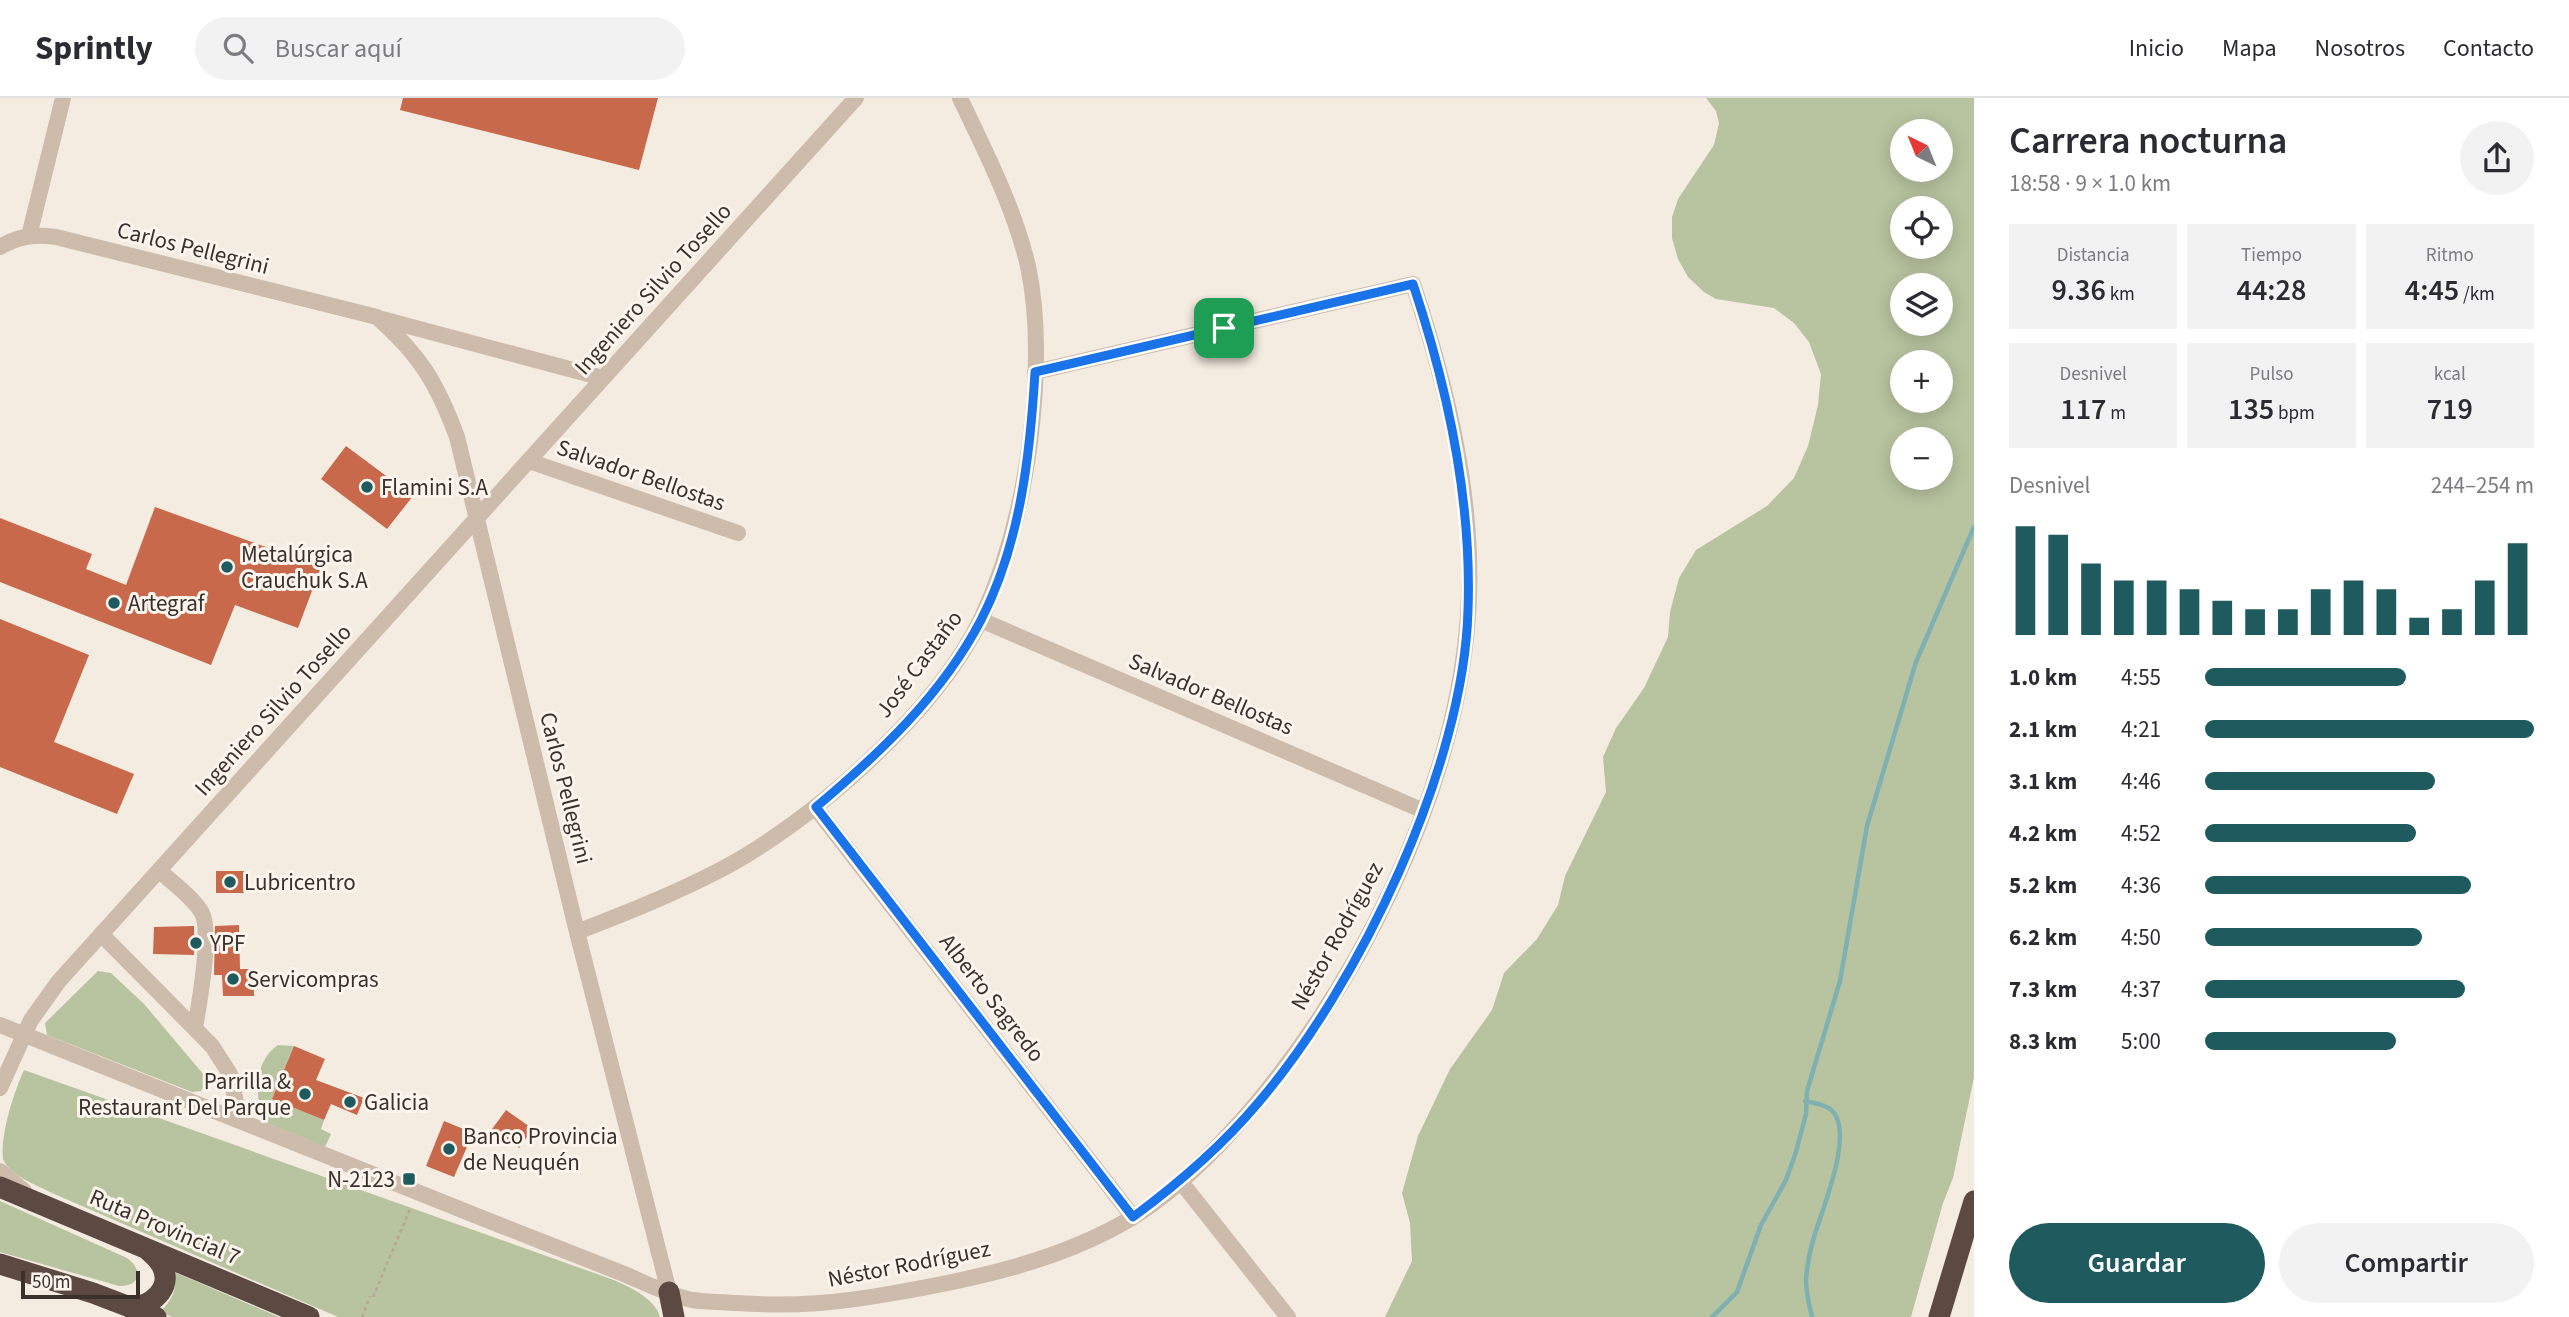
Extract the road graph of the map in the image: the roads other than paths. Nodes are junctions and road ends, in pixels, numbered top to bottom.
1 (63, 98) edge
2 (856, 98) edge
3 (960, 98) edge
4 (29, 236) junction
5 (0, 247) edge
6 (377, 317) junction
7 (1035, 372) junction
8 (603, 379) junction
9 (529, 461) junction
10 (477, 518) junction
11 (738, 533) dead end
12 (981, 620) junction
13 (816, 807) junction
14 (1424, 811) junction
15 (159, 870) junction
16 (578, 932) junction
17 (101, 934) junction
18 (0, 1025) edge
19 (195, 1028) junction
20 (24, 1035) junction
21 (0, 1088) edge
22 (240, 1121) junction
23 (0, 1171) edge
24 (1181, 1182) junction
25 (0, 1187) edge
26 (1974, 1201) edge
27 (52, 1209) junction
28 (1133, 1217) junction
29 (1966, 1224) junction
30 (144, 1247) junction
31 (0, 1264) edge
32 (669, 1292) junction
33 (813, 1305) junction
34 (131, 1307) junction
35 (156, 1317) edge
36 (309, 1317) edge
37 (674, 1317) edge
38 (793, 1317) edge
39 (1288, 1317) edge
40 (1928, 1317) edge
41 (1939, 1317) edge

1 - 4 street
2 - 8 street, Ingeniero Silvio Tosello
3 - 7 street, José Castaño
4 - 5 street, Carlos Pellegrini
4 - 6 street, Carlos Pellegrini
6 - 8 street, Carlos Pellegrini
6 - 10 street, Carlos Pellegrini
7 - 12 street, José Castaño
7 - 14 street, Néstor Rodríguez
8 - 9 street, Ingeniero Silvio Tosello
9 - 10 street, Ingeniero Silvio Tosello
9 - 11 street, Salvador Bellostas
10 - 15 street, Ingeniero Silvio Tosello
10 - 16 street, Carlos Pellegrini
12 - 13 street, José Castaño
12 - 14 street, Salvador Bellostas
13 - 16 street, José Castaño
13 - 28 street, Alberto Sagredo
14 - 24 street, Néstor Rodríguez
15 - 17 street, Ingeniero Silvio Tosello
15 - 19 street
16 - 32 street, Carlos Pellegrini
17 - 19 street
17 - 20 street, Ingeniero Silvio Tosello
18 - 20 street, Néstor Rodríguez
19 - 22 street
20 - 21 street, Ingeniero Silvio Tosello
20 - 22 street, Néstor Rodríguez
22 - 32 street, Néstor Rodríguez
23 - 27 street
24 - 28 street, Néstor Rodríguez
24 - 39 street
25 - 27 highway, Ruta Provincial 7
26 - 29 highway
27 - 30 highway, Ruta Provincial 7
28 - 33 street, Néstor Rodríguez
29 - 40 highway
29 - 41 highway
30 - 34 highway
30 - 36 highway, Ruta Provincial 7
31 - 34 highway
32 - 33 street, Néstor Rodríguez
32 - 37 highway
33 - 38 street, Néstor Rodríguez
34 - 35 highway

